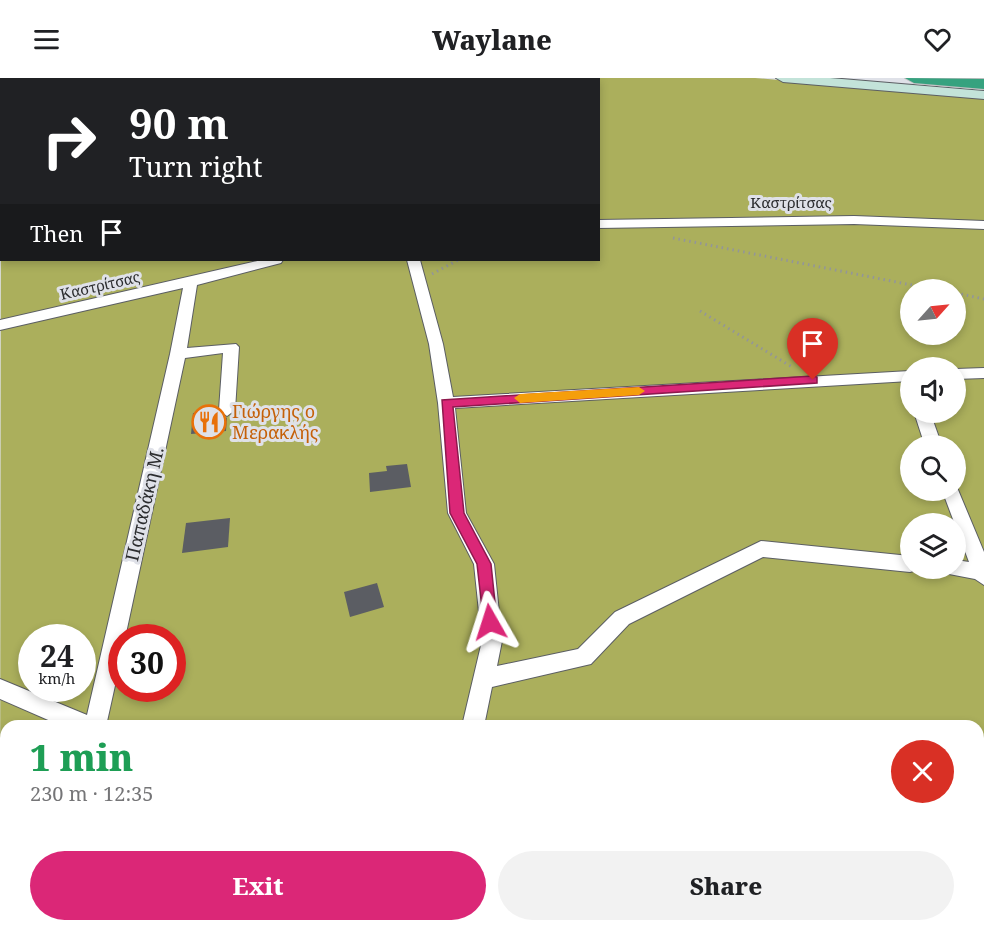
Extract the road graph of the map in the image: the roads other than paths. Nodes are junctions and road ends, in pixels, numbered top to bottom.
1 (783, 78) edge
2 (914, 78) edge
3 (984, 84) edge
4 (984, 95) edge
5 (600, 224) edge
6 (984, 225) edge
7 (272, 261) edge
8 (412, 261) edge
9 (191, 282) junction
10 (0, 325) edge
11 (178, 354) junction
12 (984, 373) edge
13 (966, 374) edge
14 (900, 378) edge
15 (446, 403) junction
16 (227, 410) dead end
17 (955, 501) edge
18 (900, 563) edge
19 (966, 570) edge
20 (983, 573) edge
21 (483, 679) junction
22 (0, 689) edge
23 (74, 720) edge
24 (95, 720) edge
25 (474, 720) edge

1 - 4 main road
2 - 3 highway
5 - 6 street, Καστρίτσας
7 - 9 street, Καστρίτσας
8 - 15 street
9 - 10 street, Καστρίτσας
9 - 11 street, Παπαδάκη Μ.
11 - 16 street
11 - 24 street, Παπαδάκη Μ.
12 - 13 street
14 - 15 street
15 - 21 street
17 - 20 street
18 - 21 street
19 - 20 street
21 - 25 street
22 - 23 street

